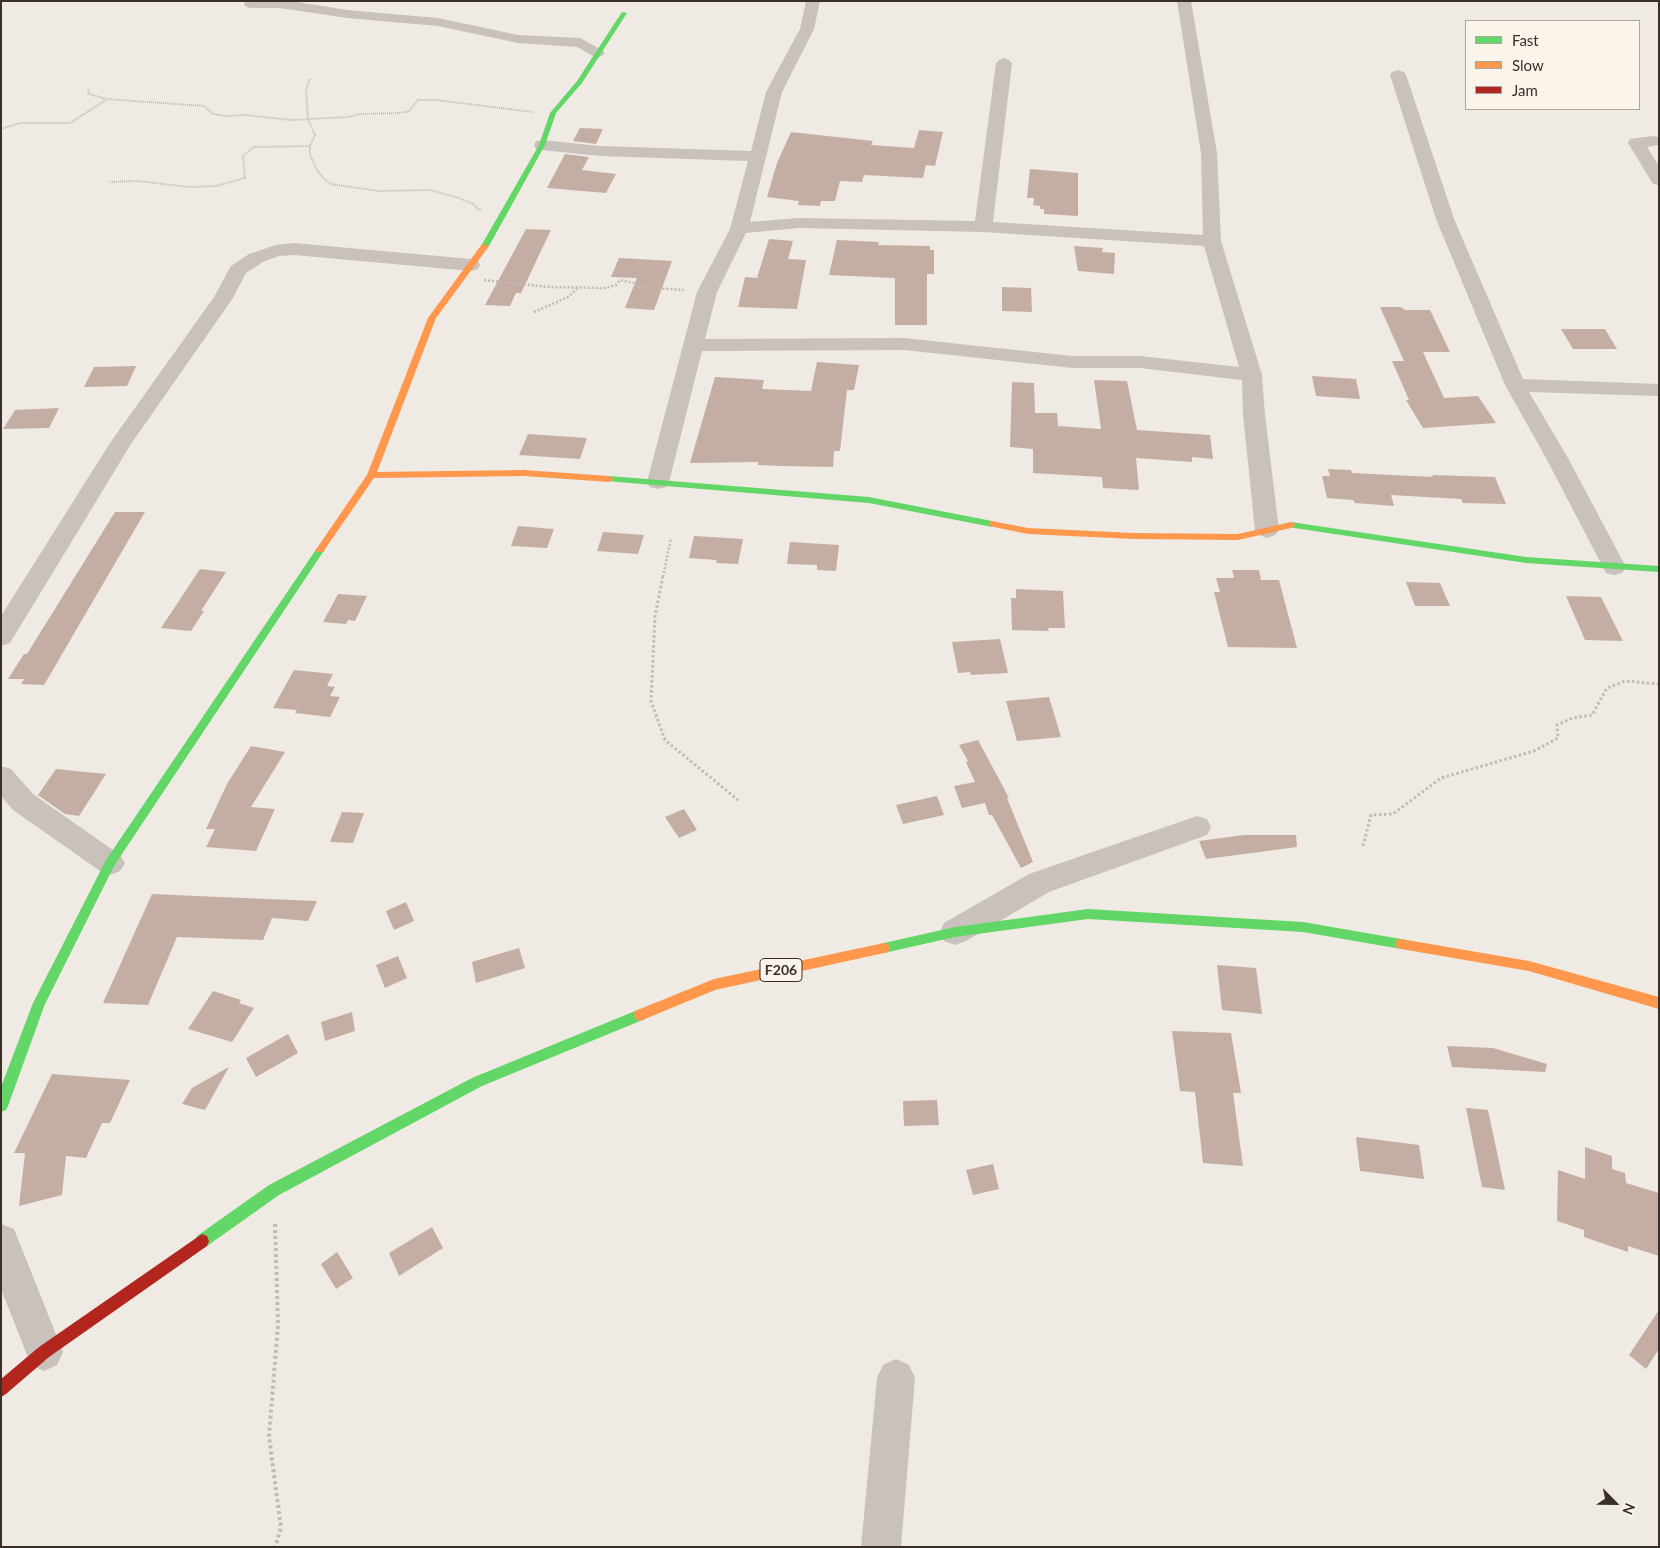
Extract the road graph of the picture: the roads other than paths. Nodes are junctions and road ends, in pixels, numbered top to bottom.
1 (813, 1) edge
2 (1184, 1) edge
3 (251, 4) dead end
4 (624, 13) dead end
5 (597, 53) junction
6 (1004, 63) dead end
7 (1398, 75) dead end
8 (1653, 141) dead end
9 (542, 145) junction
10 (759, 156) junction
11 (1659, 180) edge
12 (983, 227) junction
13 (740, 229) junction
14 (1212, 241) junction
15 (471, 265) junction
16 (692, 345) junction
17 (1252, 375) junction
18 (1515, 385) junction
19 (1659, 390) edge
20 (371, 475) junction
21 (658, 482) junction
22 (1267, 530) junction
23 (1614, 567) junction
24 (1659, 569) edge
25 (1, 637) edge
26 (1, 776) edge
27 (1197, 827) dead end
28 (110, 863) junction
29 (955, 932) junction
30 (1659, 1003) edge
31 (1, 1106) edge
32 (1, 1242) edge
33 (44, 1352) junction
34 (896, 1378) dead end
35 (1, 1389) edge
36 (882, 1547) edge

1 - 10 street
2 - 14 street
3 - 5 street
4 - 5 street
5 - 9 street
6 - 12 street
7 - 18 street
8 - 11 street
9 - 10 street
9 - 15 street
10 - 13 street
12 - 13 street
12 - 14 street
13 - 16 street
14 - 17 street
15 - 20 street
15 - 25 street
16 - 17 street
16 - 21 street
17 - 22 street
18 - 19 street
18 - 23 street
20 - 21 street
20 - 28 street
21 - 22 street
22 - 23 street
23 - 24 street
26 - 28 street
27 - 29 street
28 - 31 street
29 - 30 street, F206
29 - 33 street, F206
32 - 33 street
33 - 35 street, F206
34 - 36 street

